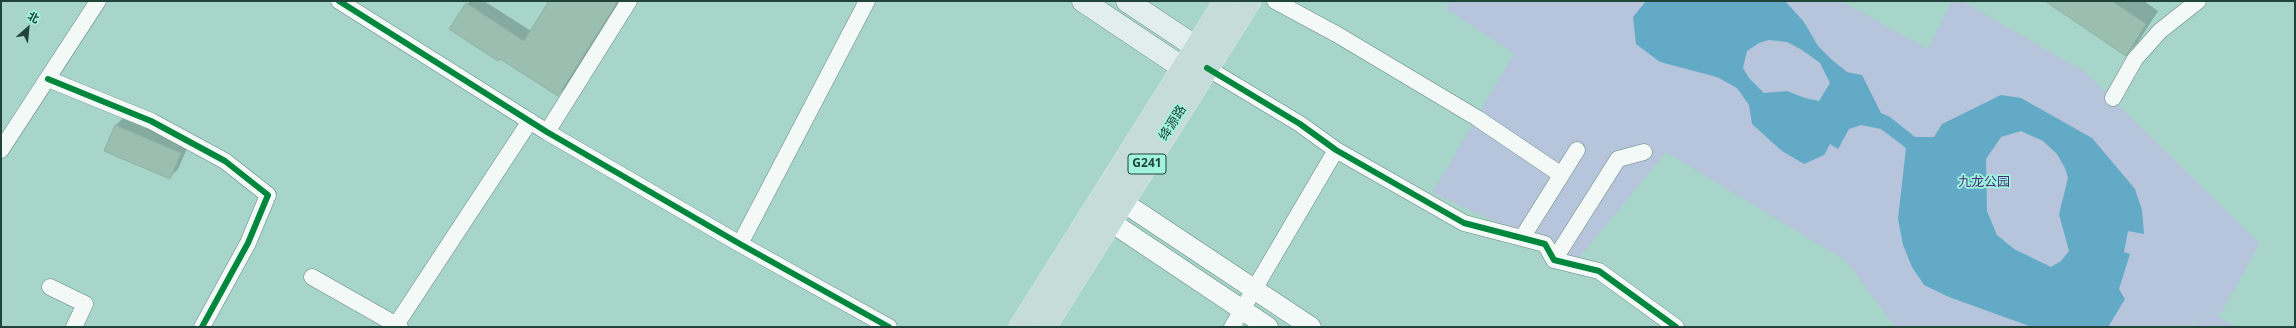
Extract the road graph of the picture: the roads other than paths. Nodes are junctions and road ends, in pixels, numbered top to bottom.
1 (98, 1) edge
2 (340, 1) edge
3 (629, 1) edge
4 (867, 1) edge
5 (1083, 1) edge
6 (1127, 1) edge
7 (1225, 1) edge
8 (1250, 1) edge
9 (1275, 1) edge
10 (2198, 1) edge
11 (1196, 47) junction
12 (1182, 68) junction
13 (1207, 68) junction
14 (48, 79) junction
15 (2112, 98) dead end
16 (530, 122) junction
17 (547, 132) junction
18 (1, 150) edge
19 (1336, 150) junction
20 (1578, 150) dead end
21 (1644, 152) dead end
22 (1560, 174) junction
23 (1123, 202) junction
24 (1111, 222) junction
25 (1522, 238) junction
26 (740, 244) junction
27 (1554, 260) junction
28 (312, 277) dead end
29 (50, 287) dead end
30 (1254, 291) junction
31 (1242, 310) junction
32 (398, 326) edge
33 (74, 327) edge
34 (202, 327) edge
35 (889, 327) edge
36 (1020, 327) edge
37 (1045, 327) edge
38 (1232, 327) edge
39 (1268, 327) edge
40 (1311, 327) edge
41 (1676, 327) edge

1 - 14 street
2 - 16 street
3 - 17 street
4 - 26 street
5 - 12 main road
6 - 11 main road
7 - 11 highway, 绛源路 / G241
8 - 13 highway, 绛源路 / G241
9 - 22 street
10 - 15 street
11 - 12 highway, 绛源路 / G241
12 - 36 highway, 绛源路 / G241
13 - 19 street
13 - 23 highway, 绛源路 / G241
14 - 18 street
14 - 34 street
16 - 17 street
16 - 32 street
17 - 26 street
19 - 25 street
19 - 30 street
20 - 22 street
21 - 27 street
22 - 25 street
23 - 24 highway, 绛源路 / G241
23 - 30 street
24 - 31 street
24 - 37 highway, 绛源路 / G241
25 - 27 street
26 - 35 street
27 - 41 street
28 - 32 street
29 - 33 street
30 - 31 street
30 - 40 street
31 - 38 street
31 - 39 street

